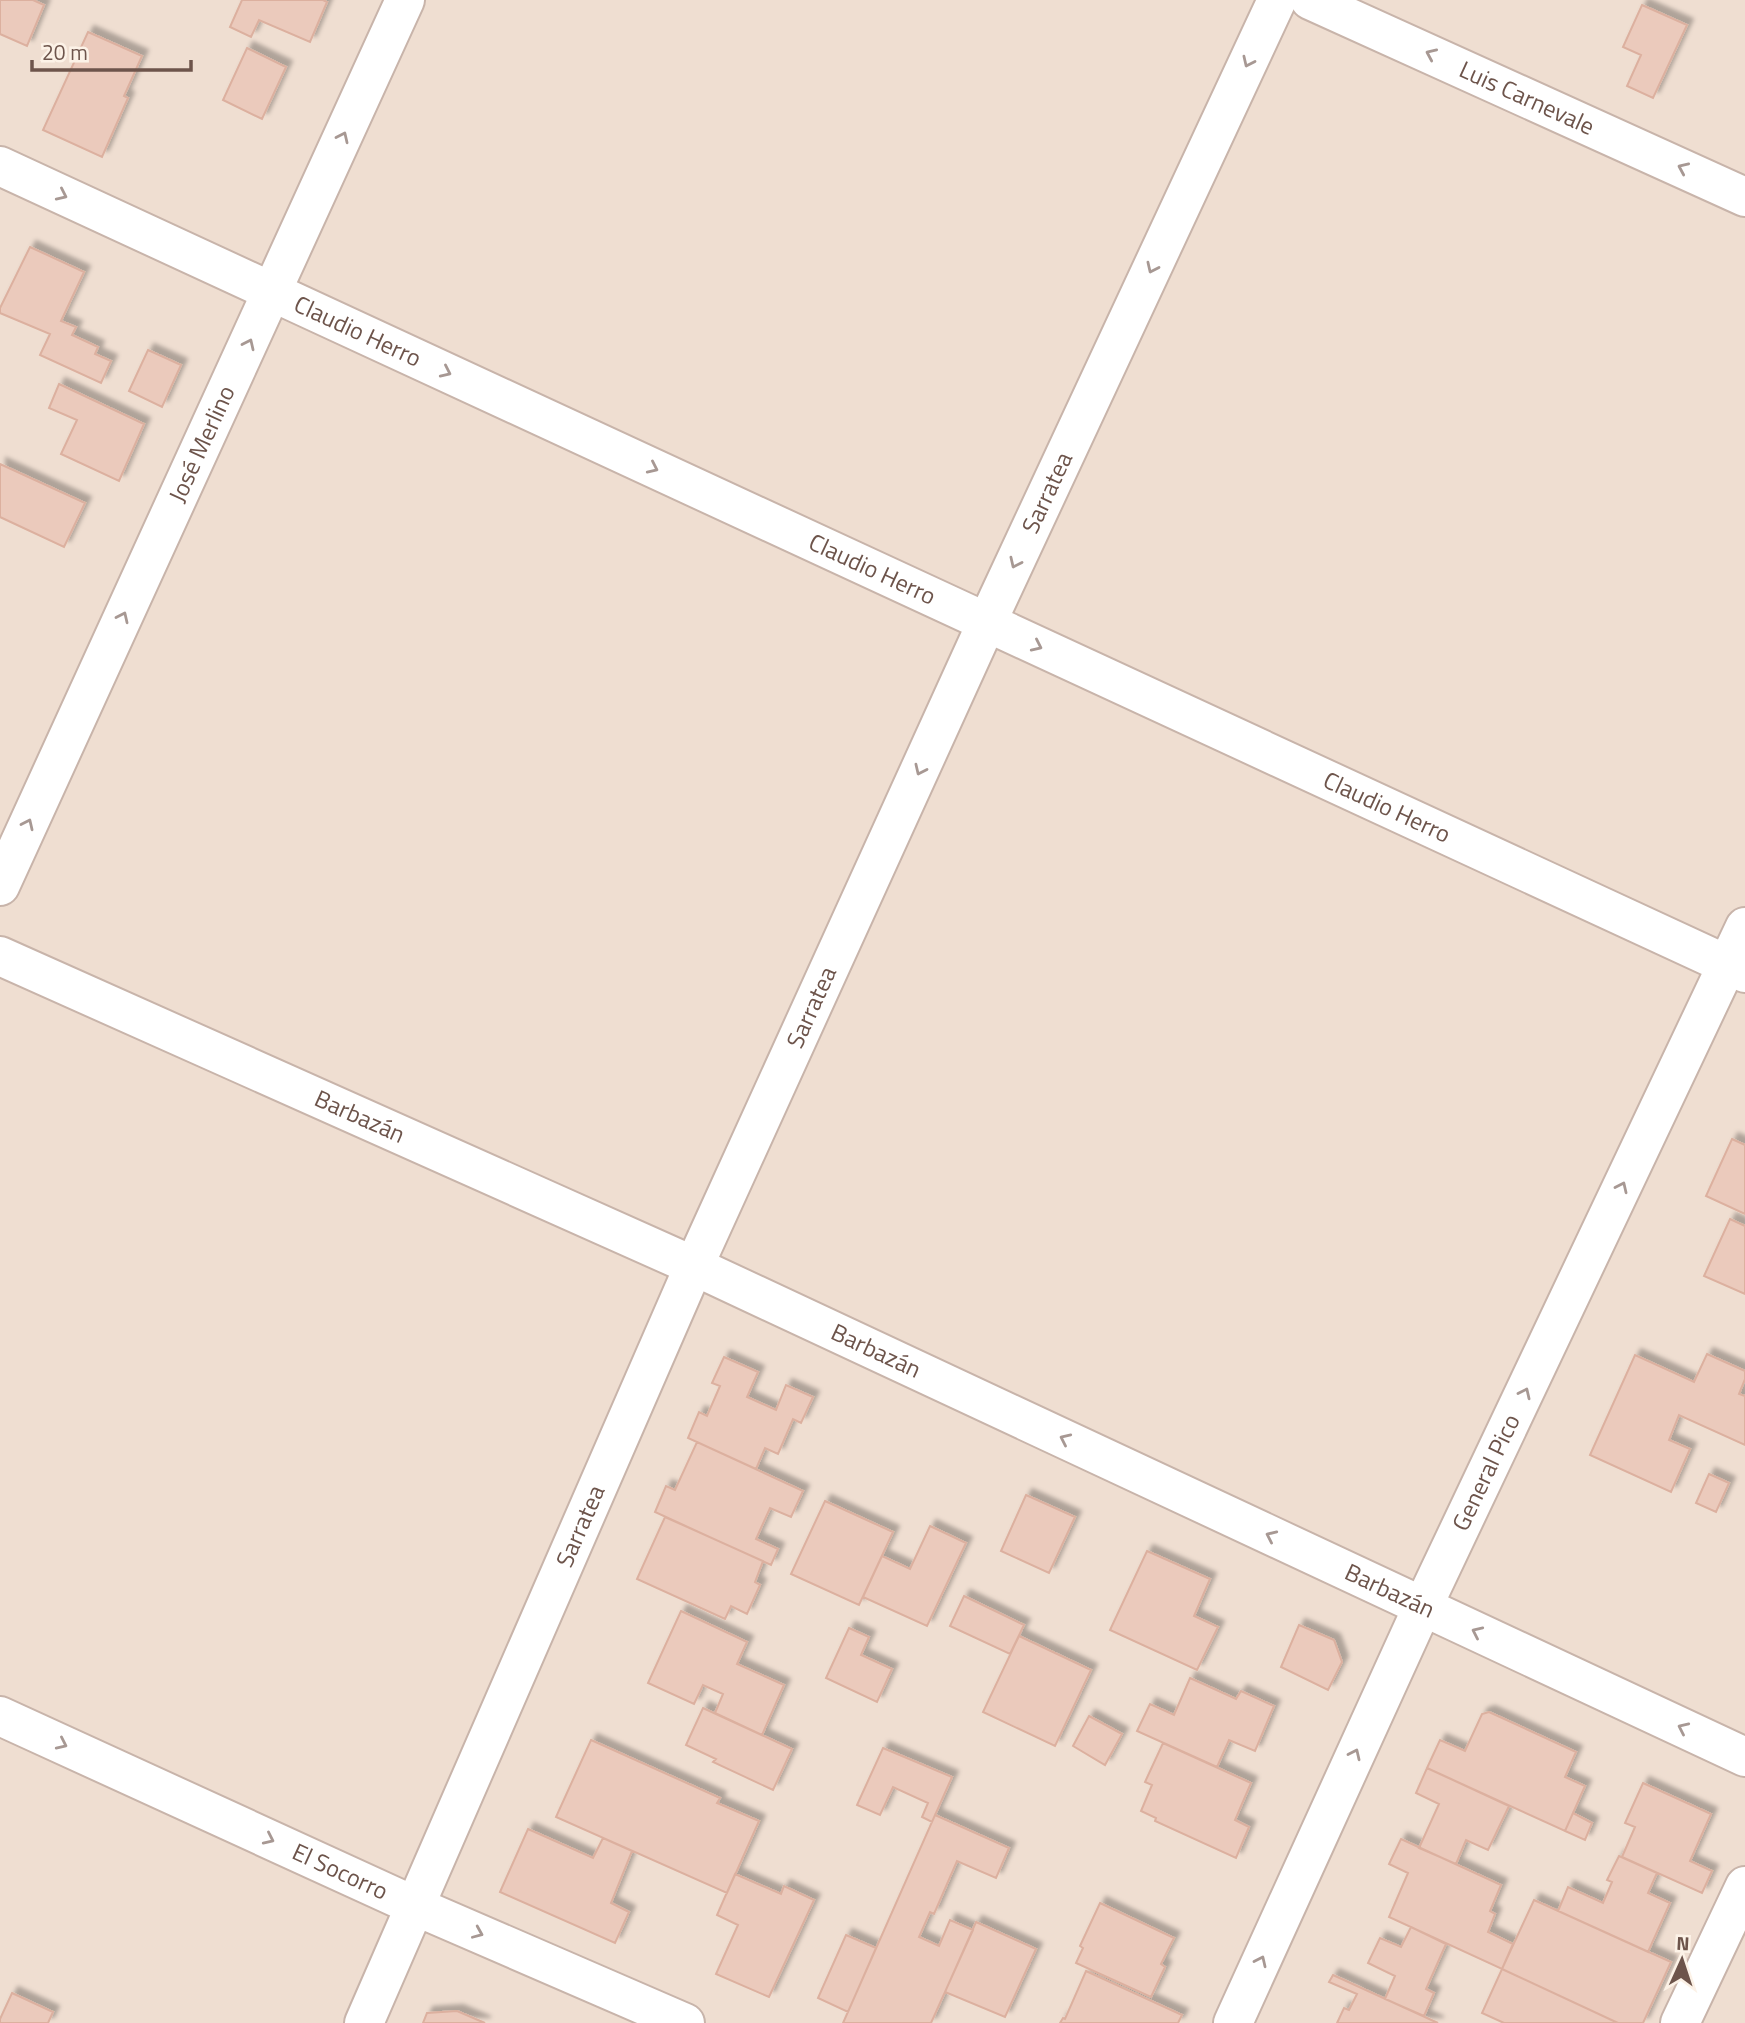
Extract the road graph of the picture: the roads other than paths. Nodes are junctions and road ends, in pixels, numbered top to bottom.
1 (405, 0) edge
2 (1277, 0) edge
3 (1310, 0) edge
4 (0, 166) edge
5 (1745, 197) edge
6 (272, 292) junction
7 (987, 622) junction
8 (0, 886) edge
9 (1745, 926) edge
10 (0, 957) edge
11 (1737, 969) edge
12 (694, 1266) junction
13 (1423, 1606) junction
14 (0, 1716) edge
15 (1745, 1757) edge
16 (1745, 1886) edge
17 (415, 1906) junction
18 (364, 2023) edge
19 (685, 2023) edge
20 (1233, 2023) edge
21 (1680, 2023) edge

6 -> 1 street, José Merlino
2 -> 7 street, Sarratea
5 -> 3 street, Luis Carnevale
4 -> 6 street, Claudio Herro
6 -> 7 street, Claudio Herro
8 -> 6 street, José Merlino
7 -> 11 street, Claudio Herro
7 -> 12 street, Sarratea
9 - 11 street, General Pico
10 - 12 street, Barbazán
13 -> 11 street, General Pico
13 -> 12 street, Barbazán
12 - 17 street, Sarratea
15 -> 13 street, Barbazán
20 -> 13 street, General Pico
14 -> 17 street, El Socorro
16 - 21 street
17 - 18 street, Sarratea
17 -> 19 street, El Socorro

